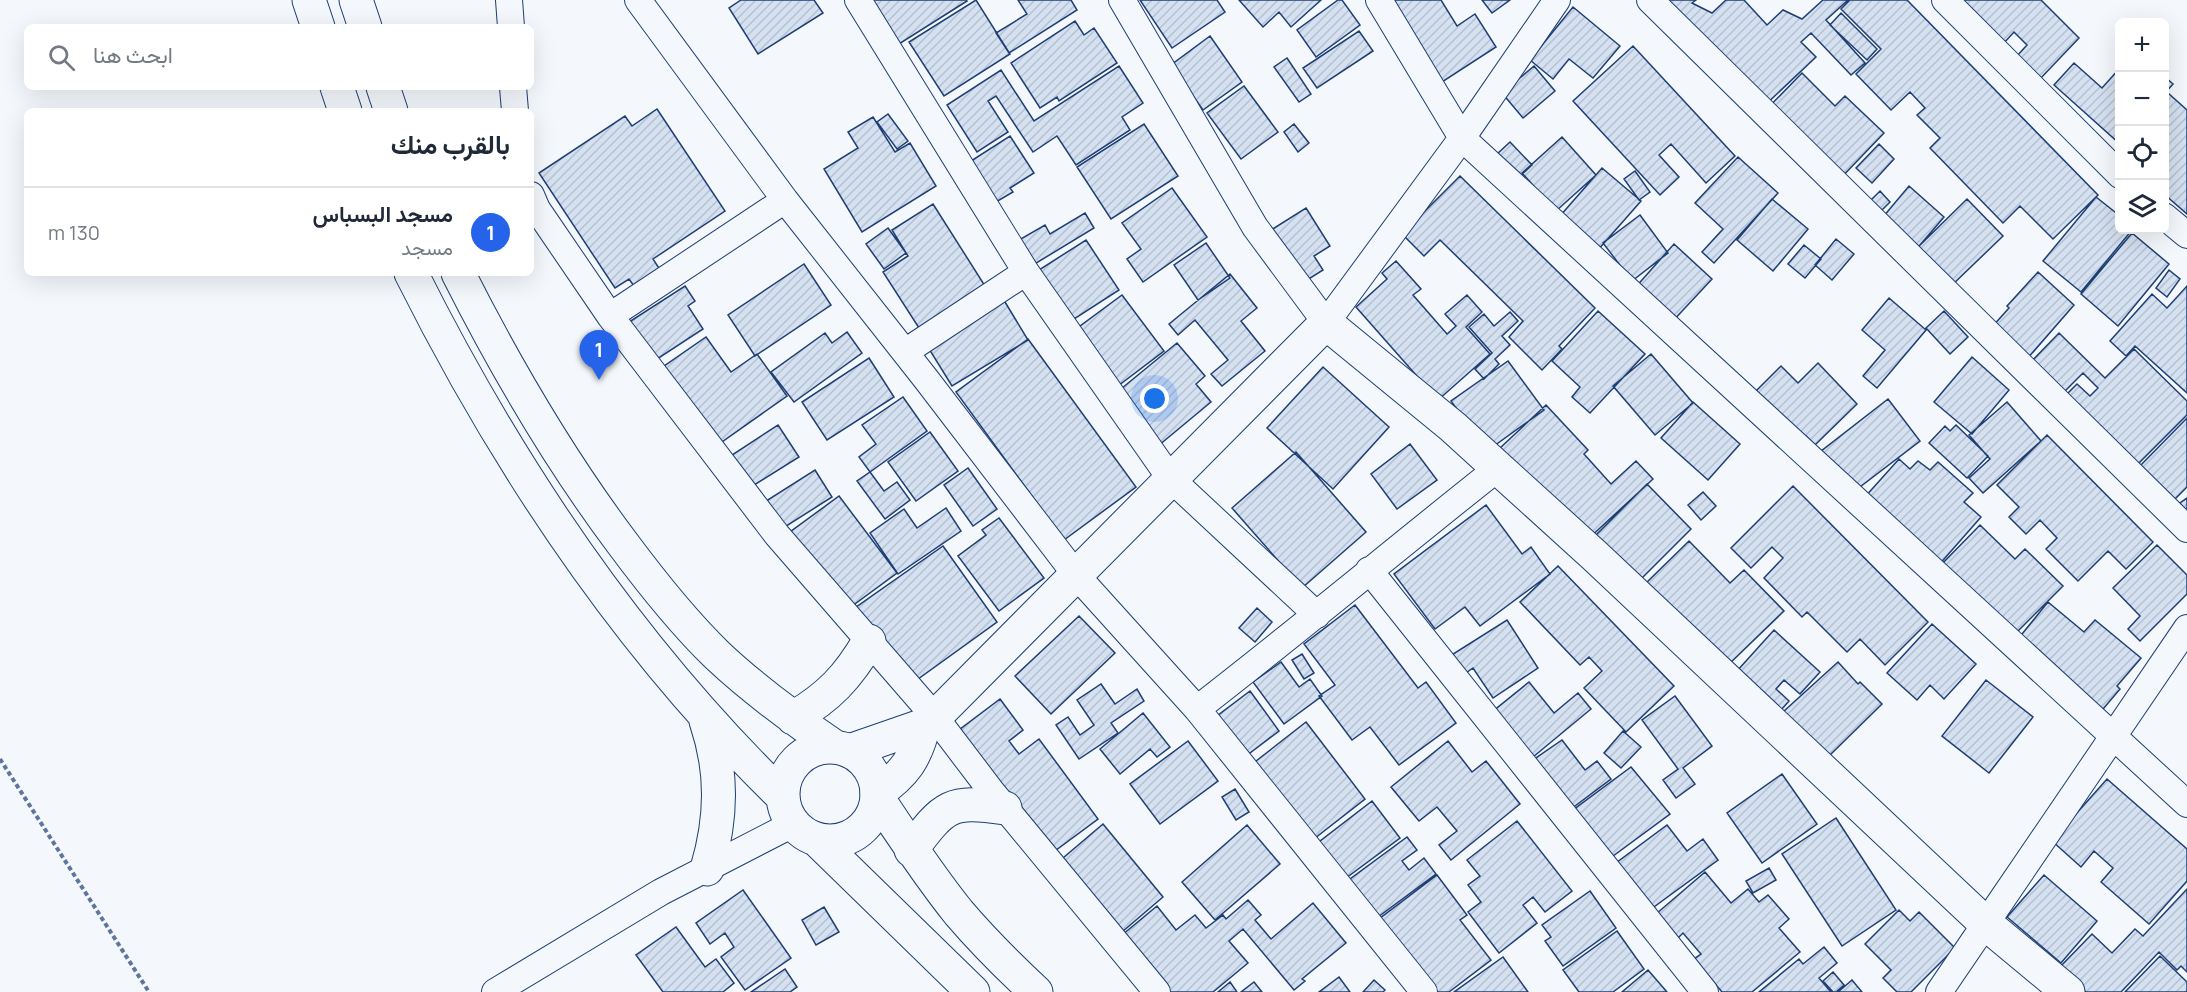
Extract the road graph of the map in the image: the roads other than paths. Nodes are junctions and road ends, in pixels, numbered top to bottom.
1 (309, 0) edge
2 (356, 0) edge
3 (509, 0) edge
4 (638, 0) edge
5 (858, 0) edge
6 (1122, 0) edge
7 (1379, 0) edge
8 (1557, 0) edge
9 (1650, 0) edge
10 (1945, 0) edge
11 (317, 24) edge
12 (364, 24) edge
13 (510, 24) edge
14 (339, 90) edge
15 (384, 90) edge
16 (513, 90) edge
17 (344, 108) edge
18 (390, 108) edge
19 (515, 108) edge
20 (1462, 138) junction
21 (2115, 170) edge
22 (785, 200) junction
23 (534, 202) edge
24 (2169, 220) edge
25 (2187, 235) edge
26 (1026, 272) junction
27 (413, 276) edge
28 (460, 276) edge
29 (610, 316) junction
30 (1326, 323) junction
31 (905, 352) junction
32 (1498, 468) junction
33 (1170, 478) junction
34 (2187, 529) edge
35 (1369, 570) junction
36 (1076, 575) junction
37 (1317, 615) junction
38 (2187, 628) edge
39 (869, 641) junction
40 (1197, 709) junction
41 (704, 716) junction
42 (793, 718) junction
43 (930, 721) junction
44 (2112, 737) junction
45 (842, 749) junction
46 (877, 795) junction
47 (2187, 804) edge
48 (1005, 808) junction
49 (798, 820) junction
50 (911, 850) junction
51 (707, 869) junction
52 (1985, 923) junction
53 (495, 992) edge
54 (973, 992) edge
55 (1036, 992) edge
56 (1157, 992) edge
57 (1424, 992) edge
58 (1705, 992) edge
59 (1939, 992) edge
60 (2068, 992) edge

1 - 11 main road
2 - 12 main road
3 - 13 street
4 - 22 street
5 - 26 street
6 - 30 street
7 - 20 street
8 - 20 street
9 - 34 street
10 - 21 street
14 - 17 main road
15 - 18 main road
16 - 19 street
20 - 30 street
20 - 44 street
22 - 29 street
22 - 31 street
23 - 29 street
24 - 25 street
26 - 31 street
26 - 33 street
27 - 41 main road
28 - 42 main road
29 - 39 street
30 - 32 main road
30 - 33 main road
31 - 36 street
32 - 35 street
32 - 52 main road
33 - 36 main road
33 - 37 street
35 - 37 street
35 - 58 street
36 - 40 street
36 - 43 main road
37 - 40 street
38 - 44 street
39 - 42 main road
39 - 43 street
40 - 57 street
41 - 49 main road
41 - 51 main road
42 - 45 main road
43 - 45 main road
43 - 46 main road
43 - 48 street
44 - 47 street
44 - 52 street
45 - 46 main road
45 - 49 main road
46 - 49 main road
46 - 50 main road
48 - 50 main road
48 - 56 street
49 - 51 street
49 - 54 main road
50 - 55 main road
51 - 53 street
52 - 59 street
52 - 60 main road

